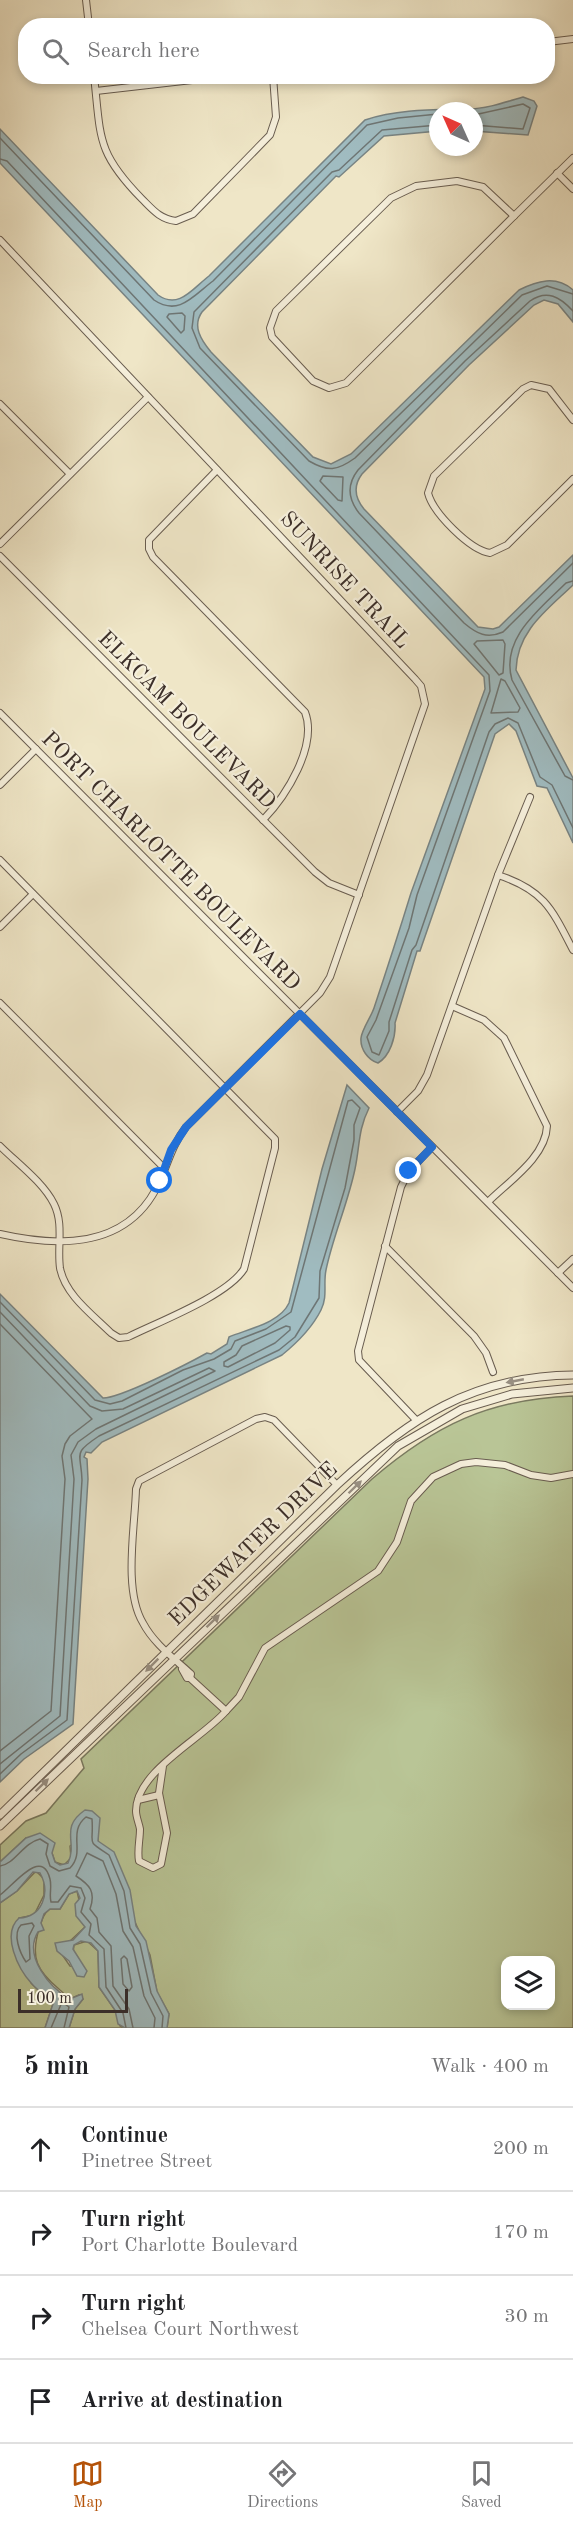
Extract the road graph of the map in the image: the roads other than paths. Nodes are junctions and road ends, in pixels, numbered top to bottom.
1 (86, 0) edge
2 (87, 18) edge
3 (573, 39) edge
4 (555, 41) edge
5 (95, 84) edge
6 (157, 84) edge
7 (274, 84) edge
8 (96, 91) junction
9 (573, 158) edge
10 (557, 173) junction
11 (573, 189) edge
12 (514, 216) junction
13 (0, 240) edge
14 (148, 397) junction
15 (0, 404) edge
16 (573, 420) edge
17 (217, 470) junction
18 (70, 474) junction
19 (573, 479) edge
20 (0, 544) edge
21 (0, 556) edge
22 (0, 713) edge
23 (36, 749) junction
24 (0, 784) edge
25 (530, 797) dead end
26 (263, 820) junction
27 (0, 860) edge
28 (498, 875) junction
29 (33, 894) junction
30 (359, 895) junction
31 (0, 927) edge
32 (573, 950) edge
33 (0, 1003) edge
34 (452, 1006) junction
35 (300, 1014) junction
36 (226, 1087) junction
37 (397, 1112) junction
38 (0, 1146) edge
39 (432, 1147) junction
40 (164, 1168) junction
41 (488, 1202) junction
42 (0, 1234) edge
43 (59, 1243) junction
44 (385, 1246) junction
45 (573, 1258) edge
46 (558, 1273) junction
47 (573, 1288) edge
48 (493, 1372) dead end
49 (573, 1375) edge
50 (573, 1388) edge
51 (416, 1420) junction
52 (573, 1474) edge
53 (337, 1485) junction
54 (166, 1651) junction
55 (174, 1659) junction
56 (226, 1711) junction
57 (163, 1766) junction
58 (159, 1795) junction
59 (138, 1800) junction
60 (0, 1815) edge
61 (0, 1826) edge

1 - 2 street
3 - 4 street
5 - 8 street
6 - 8 street
7 - 8 street
9 - 10 street
10 - 11 street
10 - 12 street
12 - 12 street
13 - 14 street, SUNRISE TRAIL
14 - 17 street, SUNRISE TRAIL
14 - 18 street
15 - 18 street
16 - 19 street
17 - 26 street
17 - 30 street, SUNRISE TRAIL
18 - 20 street
21 - 26 street, ELKCAM BOULEVARD
22 - 23 street, PORT CHARLOTTE BOULEVARD
23 - 24 street
23 - 35 street, PORT CHARLOTTE BOULEVARD
25 - 28 street
26 - 30 street, ELKCAM BOULEVARD
27 - 29 street
28 - 32 street
28 - 34 street
29 - 31 street
29 - 36 street
30 - 35 street, SUNRISE TRAIL
33 - 40 street
34 - 37 street
34 - 41 street
35 - 36 street, SUNRISE TRAIL
35 - 37 street, PORT CHARLOTTE BOULEVARD
36 - 40 street, SUNRISE TRAIL
36 - 43 street
37 - 39 street, PORT CHARLOTTE BOULEVARD
38 - 43 street
39 - 41 street, PORT CHARLOTTE BOULEVARD
39 - 44 street
40 - 43 street, SUNRISE TRAIL
41 - 46 street, PORT CHARLOTTE BOULEVARD
42 - 43 street, SUNRISE TRAIL
44 - 48 street
44 - 51 street
45 - 46 street
46 - 47 street, PORT CHARLOTTE BOULEVARD
49 -> 51 street, EDGEWATER DRIVE
55 -> 50 street, EDGEWATER DRIVE
51 - 53 street, EDGEWATER DRIVE
52 - 56 street
53 - 54 street, EDGEWATER DRIVE
53 - 54 street
54 - 55 street
54 -> 60 street, EDGEWATER DRIVE
55 - 56 street
61 -> 55 street, EDGEWATER DRIVE
56 - 57 street
57 - 58 street
57 - 59 street
58 - 59 street
58 - 59 street

